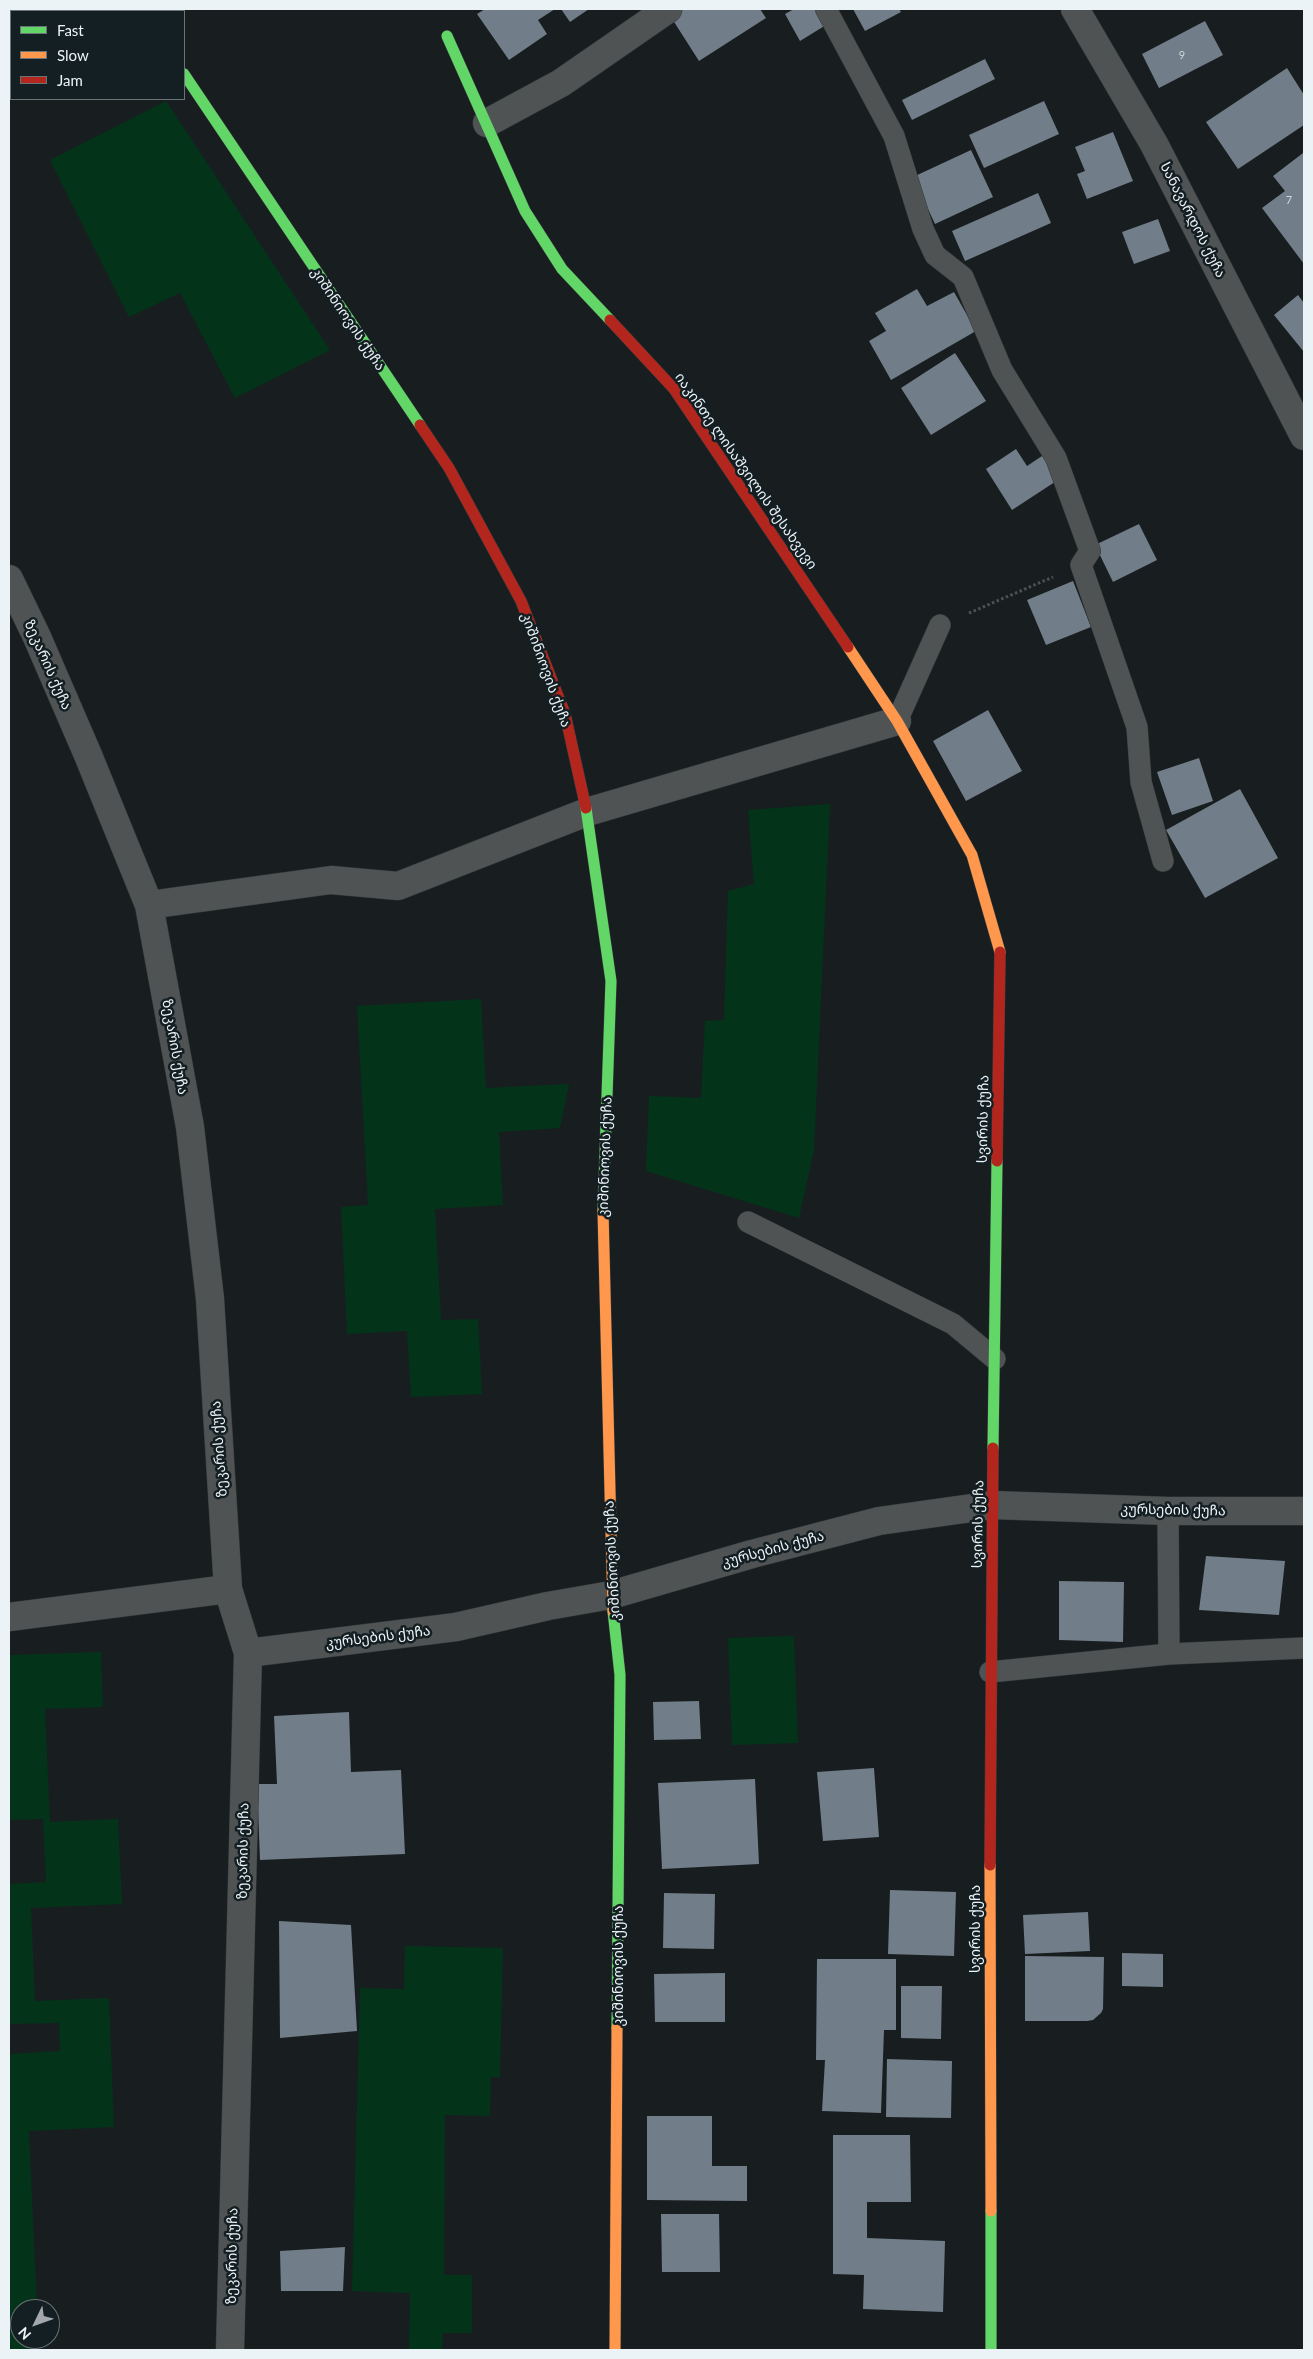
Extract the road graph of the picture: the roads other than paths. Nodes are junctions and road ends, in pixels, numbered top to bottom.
1 (668, 9) edge
2 (826, 9) edge
3 (1075, 9) edge
4 (447, 36) dead end
5 (185, 75) edge
6 (487, 123) junction
7 (1304, 436) edge
8 (9, 579) edge
9 (940, 624) road end
10 (897, 722) junction
11 (587, 812) junction
12 (1163, 861) dead end
13 (149, 905) junction
14 (748, 1222) dead end
15 (995, 1359) junction
16 (993, 1505) junction
17 (1168, 1511) junction
18 (1304, 1511) edge
19 (228, 1589) junction
20 (611, 1595) junction
21 (9, 1617) edge
22 (1304, 1648) edge
23 (248, 1653) junction
24 (1169, 1654) junction
25 (990, 1672) junction
26 (230, 2350) edge
27 (615, 2350) edge
28 (991, 2350) edge

1 - 6 street
2 - 12 lane
3 - 7 street, სანავარდოს ქუჩა
4 - 6 street, იაკინთე ლისაშვილის შესახვევი
5 - 11 street, კიშინიოვის ქუჩა
6 - 10 street, იაკინთე ლისაშვილის შესახვევი
8 - 13 street, ზეკარის ქუჩა
9 - 10 lane
10 - 11 street
10 - 15 street, სვირის ქუჩა
11 - 13 street
11 - 20 street, კიშინიოვის ქუჩა
13 - 19 street, ზეკარის ქუჩა
14 - 15 lane
15 - 16 street, სვირის ქუჩა
16 - 17 street, კურსების ქუჩა
16 - 20 street, კურსების ქუჩა
16 - 25 street, სვირის ქუჩა
17 - 18 street, კურსების ქუჩა
17 - 24 lane
19 - 21 street
19 - 23 street, ზეკარის ქუჩა
20 - 23 street, კურსების ქუჩა
20 - 27 street, კიშინიოვის ქუჩა
22 - 24 lane
23 - 26 street, ზეკარის ქუჩა
24 - 25 lane
25 - 28 street, სვირის ქუჩა

